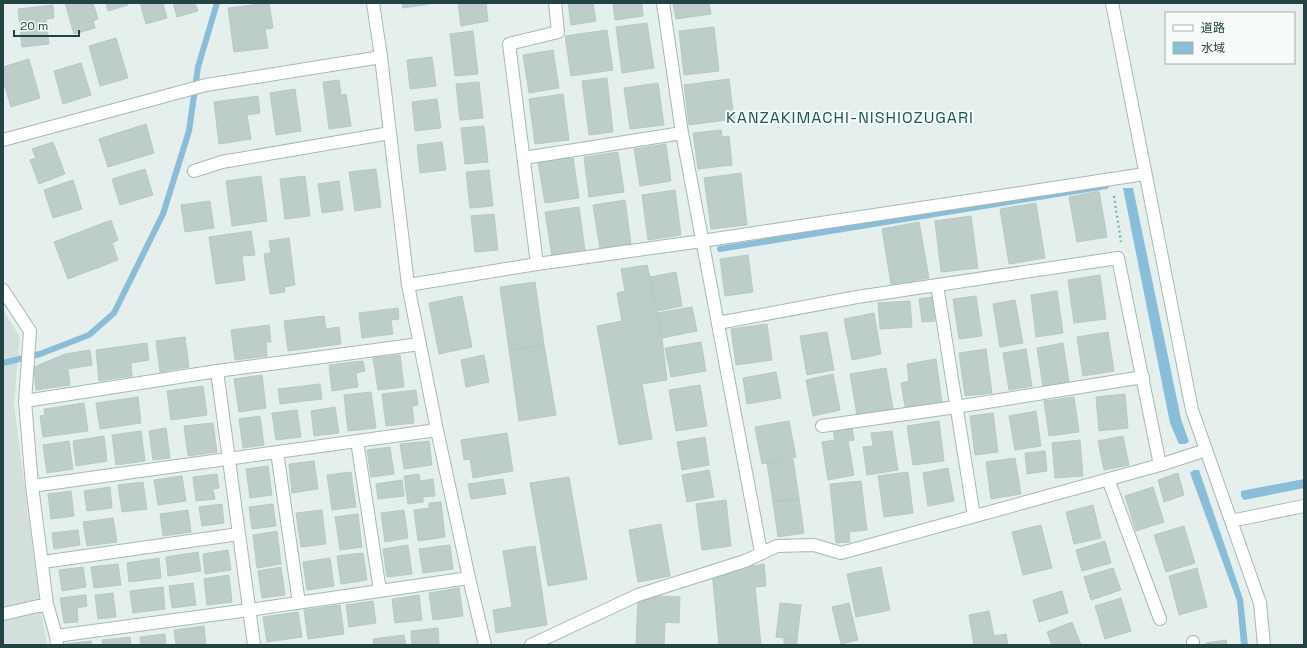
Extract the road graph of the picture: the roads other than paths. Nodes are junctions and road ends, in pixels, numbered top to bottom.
1 (373, 3) edge
2 (555, 3) edge
3 (663, 3) edge
4 (1112, 3) edge
5 (381, 57) junction
6 (390, 133) junction
7 (682, 133) junction
8 (3, 140) edge
9 (524, 158) junction
10 (194, 171) dead end
11 (1145, 174) junction
12 (702, 241) junction
13 (537, 264) junction
14 (408, 285) junction
15 (936, 285) junction
16 (3, 290) edge
17 (718, 323) junction
18 (420, 344) junction
19 (218, 371) junction
20 (1142, 377) junction
21 (25, 402) junction
22 (956, 407) junction
23 (822, 426) dead end
24 (437, 430) junction
25 (357, 441) junction
26 (1206, 450) junction
27 (277, 452) junction
28 (229, 459) junction
29 (1160, 465) junction
30 (1108, 479) junction
31 (32, 486) junction
32 (1304, 506) edge
33 (974, 516) junction
34 (1231, 521) junction
35 (239, 534) junction
36 (761, 552) junction
37 (42, 562) junction
38 (469, 578) junction
39 (380, 591) junction
40 (299, 603) junction
41 (47, 604) junction
42 (249, 610) junction
43 (3, 614) edge
44 (1160, 619) dead end
45 (57, 640) edge
46 (254, 645) edge
47 (486, 645) edge
48 (531, 645) edge
49 (1264, 645) edge

1 - 5 street
2 - 9 street
3 - 7 street
4 - 11 street
5 - 6 street
5 - 8 street
6 - 10 street
6 - 14 street
7 - 9 street
7 - 12 street
9 - 13 street
11 - 12 street
11 - 26 street
12 - 13 street
12 - 17 street
13 - 14 street
14 - 18 street
15 - 17 street
15 - 20 street
15 - 22 street
16 - 21 street
17 - 36 street
18 - 19 street
18 - 24 street
19 - 21 street
19 - 28 street
20 - 22 street
20 - 29 street
21 - 31 street
22 - 23 street
22 - 33 street
24 - 25 street
24 - 38 street
25 - 27 street
25 - 39 street
26 - 29 street
26 - 34 street
27 - 28 street
27 - 40 street
28 - 31 street
28 - 35 street
29 - 30 street
30 - 33 street
30 - 44 street
31 - 37 street
32 - 34 street
33 - 36 street
34 - 49 street
35 - 37 street
35 - 42 street
36 - 48 street
37 - 41 street
38 - 39 street
38 - 47 street
39 - 40 street
40 - 42 street
41 - 43 street
41 - 45 street
42 - 45 street
42 - 46 street

